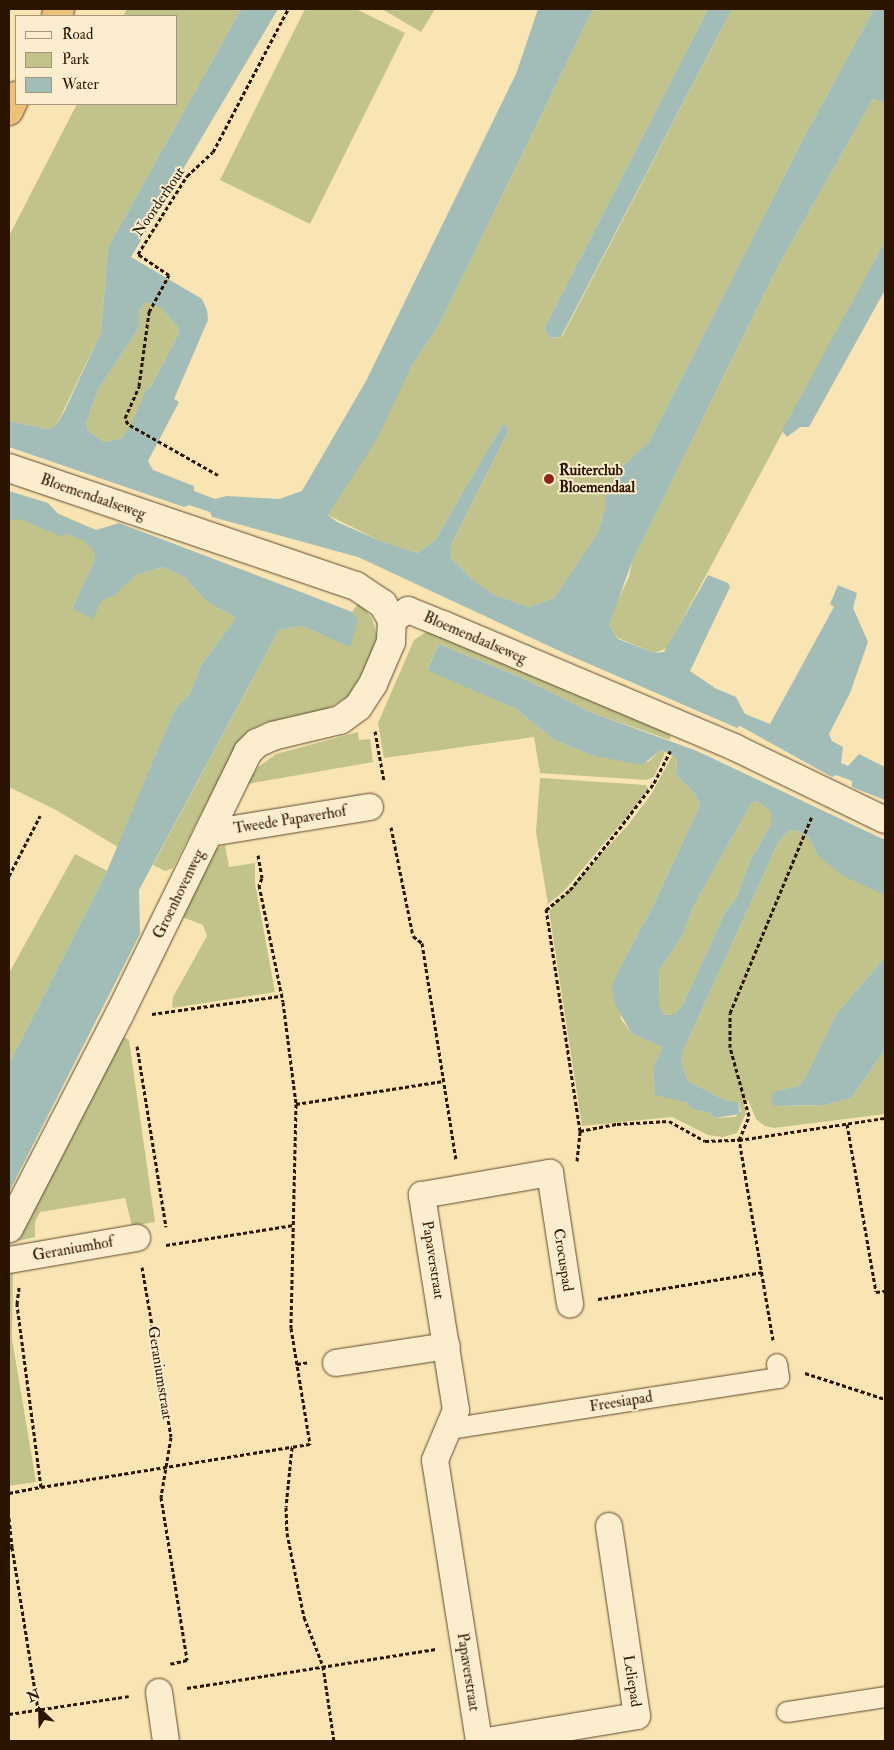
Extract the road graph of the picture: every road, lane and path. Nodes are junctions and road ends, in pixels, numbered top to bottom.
1 (288, 9) edge
2 (15, 98) edge
3 (9, 111) edge
4 (9, 468) edge
5 (218, 475) dead end
6 (392, 620) junction
7 (358, 707) junction
8 (668, 754) dead end
9 (382, 805) junction
10 (814, 812) dead end
11 (40, 816) dead end
12 (885, 820) edge
13 (253, 825) junction
14 (209, 833) junction
15 (9, 876) edge
16 (280, 996) junction
17 (126, 1018) junction
18 (444, 1081) junction
19 (296, 1104) junction
20 (885, 1118) edge
21 (847, 1124) junction
22 (580, 1131) junction
23 (739, 1140) junction
24 (550, 1173) junction
25 (460, 1189) junction
26 (293, 1225) junction
27 (9, 1228) edge
28 (138, 1244) junction
29 (16, 1259) edge
30 (762, 1272) junction
31 (885, 1290) edge
32 (570, 1304) joint
33 (447, 1346) junction
34 (336, 1363) dead end
35 (777, 1364) junction
36 (885, 1398) edge
37 (450, 1429) junction
38 (292, 1447) junction
39 (165, 1467) junction
40 (41, 1487) junction
41 (9, 1493) edge
42 (9, 1518) edge
43 (609, 1526) dead end
44 (10, 1547) edge
45 (464, 1644) junction
46 (323, 1666) junction
47 (159, 1692) junction
48 (885, 1697) edge
49 (38, 1710) junction
50 (787, 1712) dead end
51 (9, 1714) edge
52 (166, 1741) edge
53 (334, 1741) edge
54 (479, 1741) edge
55 (488, 1741) edge

1 - 5 path, Noorderhout
2 - 3 highway
4 - 6 street, Bloemendaalseweg
6 - 7 street, Groenhovenweg
6 - 12 street, Bloemendaalseweg
7 - 9 path
7 - 14 street, Groenhovenweg
8 - 22 path
9 - 13 street, Tweede Papaverhof
9 - 18 path
10 - 23 path
11 - 15 path
13 - 14 street, Tweede Papaverhof
13 - 16 path
14 - 17 street, Groenhovenweg
16 - 17 path
16 - 19 path
17 - 27 street, Groenhovenweg
17 - 28 path
18 - 19 path
18 - 25 path
19 - 26 path
20 - 21 path
21 - 23 path
21 - 31 path
22 - 23 path
22 - 24 path
23 - 30 path
24 - 25 street
24 - 32 street, Crocuspad
25 - 33 street, Papaverstraat
26 - 28 path
26 - 38 path
28 - 29 street, Geraniumhof
28 - 39 path, Geraniumstraat
29 - 40 path
30 - 32 path, Crocuspad
30 - 35 path
33 - 34 street
33 - 37 street, Papaverstraat
35 - 36 path
35 - 37 street, Freesiapad
37 - 45 street, Papaverstraat
38 - 39 path
38 - 46 path
39 - 40 path
39 - 47 path, Geraniumstraat
40 - 41 path
42 - 44 path
43 - 55 street, Leliepad
44 - 49 path
45 - 46 path
45 - 54 street, Papaverstraat
46 - 47 path
46 - 53 path
47 - 49 path
47 - 52 street
48 - 50 street
49 - 51 path

